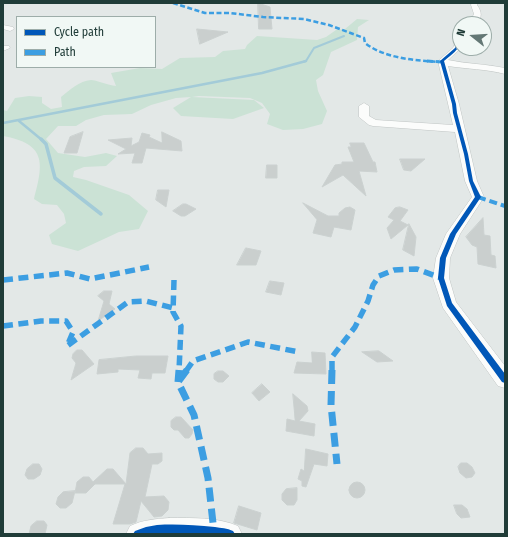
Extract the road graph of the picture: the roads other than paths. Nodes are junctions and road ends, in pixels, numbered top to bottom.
1 (475, 3) edge
2 (478, 16) edge
3 (452, 53) edge
4 (442, 62) junction
5 (505, 71) edge
6 (364, 106) dead end
7 (459, 129) junction
8 (505, 380) edge
9 (138, 534) edge
10 (230, 534) edge

1 - 2 street
3 - 4 street
4 - 5 street
4 - 7 street
6 - 7 street
7 - 8 street
9 - 10 street

